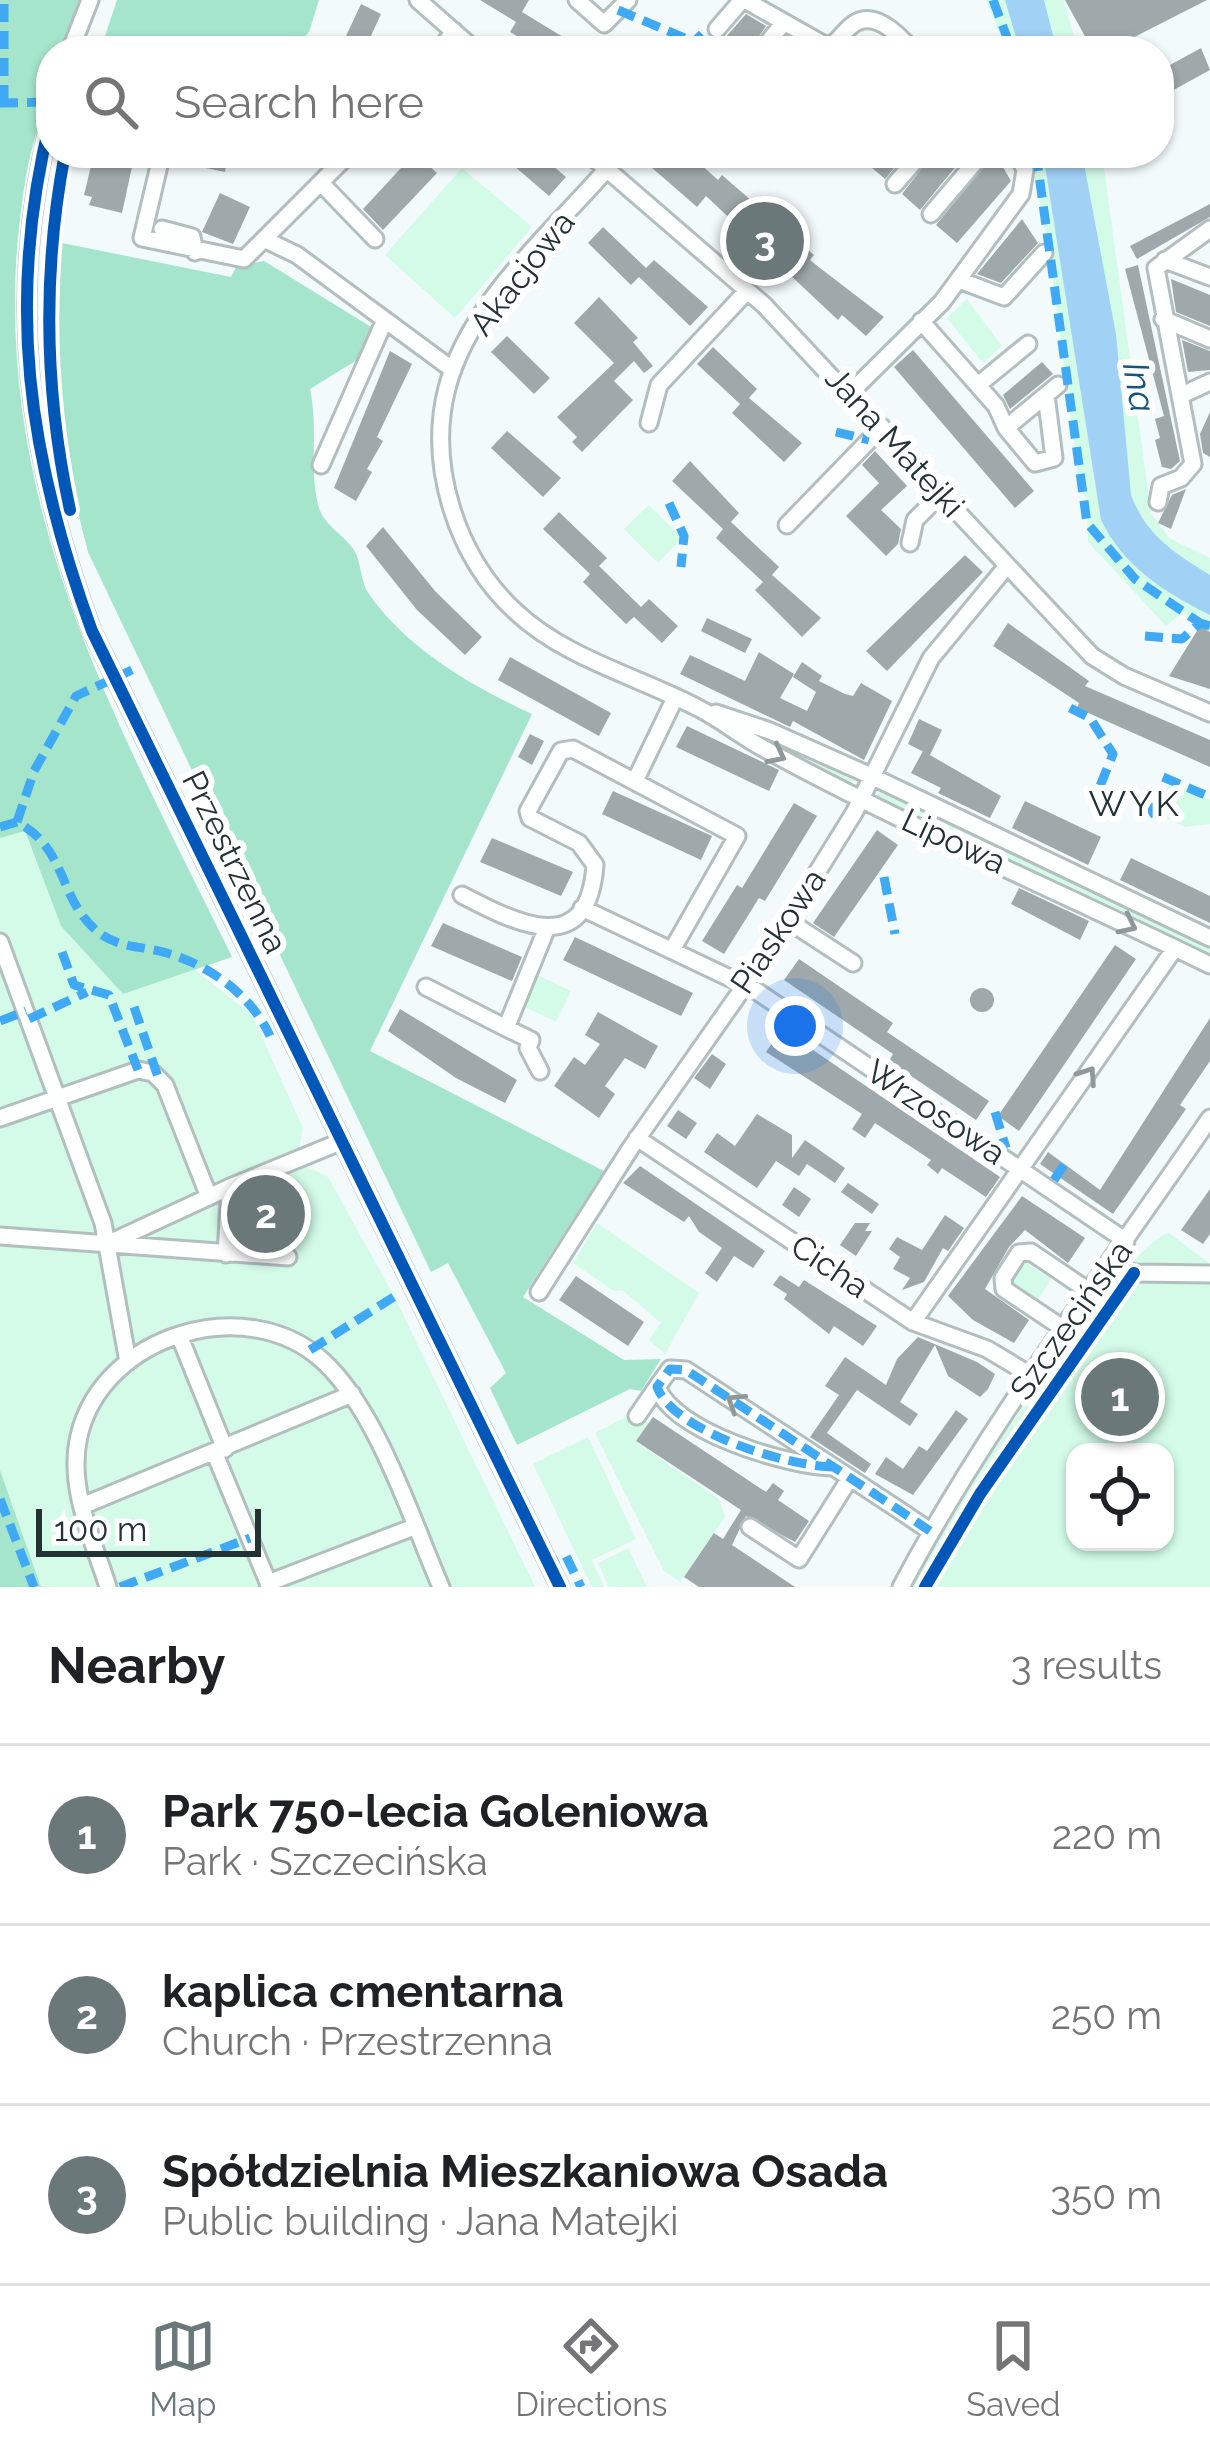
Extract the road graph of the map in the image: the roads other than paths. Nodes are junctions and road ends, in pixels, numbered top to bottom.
1 (90, 0) edge
2 (418, 0) edge
3 (578, 0) edge
4 (628, 0) edge
5 (744, 0) edge
6 (784, 22) junction
7 (717, 29) dead end
8 (454, 31) junction
9 (76, 36) edge
10 (450, 36) edge
11 (460, 36) edge
12 (773, 36) edge
13 (811, 36) edge
14 (844, 36) edge
15 (900, 36) edge
16 (42, 168) edge
17 (158, 168) edge
18 (336, 168) edge
19 (909, 168) edge
20 (970, 168) edge
21 (1023, 168) edge
22 (606, 170) joint
23 (321, 183) junction
24 (895, 184) dead end
25 (932, 214) dead end
26 (162, 229) dead end
27 (1210, 229) edge
28 (375, 239) dead end
29 (268, 241) junction
30 (195, 252) junction
31 (1044, 253) dead end
32 (1165, 260) junction
33 (1210, 277) edge
34 (959, 280) junction
35 (747, 291) junction
36 (1163, 319) junction
37 (921, 321) junction
38 (384, 322) junction
39 (1210, 339) edge
40 (1028, 344) dead end
41 (453, 370) junction
42 (1210, 382) edge
43 (978, 385) junction
44 (851, 392) junction
45 (1184, 394) junction
46 (649, 423) dead end
47 (882, 427) junction
48 (1006, 428) junction
49 (321, 465) dead end
50 (941, 494) junction
51 (1158, 502) dead end
52 (788, 525) dead end
53 (910, 542) dead end
54 (1007, 566) junction
55 (675, 698) junction
56 (701, 710) junction
57 (1210, 712) edge
58 (872, 776) junction
59 (635, 781) junction
60 (862, 797) junction
61 (462, 895) dead end
62 (582, 908) junction
63 (788, 920) junction
64 (546, 930) junction
65 (1210, 938) edge
66 (0, 942) edge
67 (1175, 948) junction
68 (672, 950) junction
69 (853, 964) dead end
70 (1210, 965) edge
71 (744, 984) junction
72 (426, 987) dead end
73 (506, 1028) junction
74 (540, 1071) dead end
75 (59, 1097) junction
76 (0, 1118) edge
77 (1210, 1118) edge
78 (637, 1138) junction
79 (340, 1142) junction
80 (1018, 1168) junction
81 (230, 1187) junction
82 (209, 1197) junction
83 (0, 1236) edge
84 (1126, 1241) junction
85 (106, 1244) junction
86 (226, 1254) junction
87 (288, 1257) dead end
88 (1110, 1263) junction
89 (1210, 1274) edge
90 (539, 1292) dead end
91 (1090, 1292) junction
92 (913, 1322) junction
93 (1064, 1329) junction
94 (179, 1336) junction
95 (128, 1362) junction
96 (1031, 1376) junction
97 (657, 1387) junction
98 (352, 1394) junction
99 (637, 1416) dead end
100 (220, 1451) junction
101 (833, 1467) junction
102 (850, 1478) junction
103 (82, 1506) junction
104 (414, 1527) junction
105 (750, 1527) dead end
106 (930, 1531) junction
107 (269, 1585) edge
108 (108, 1587) edge
109 (441, 1587) edge
110 (560, 1587) edge
111 (901, 1587) edge

1 - 9 street
2 - 8 street
3 - 4 street
5 - 6 street
5 - 7 street
6 - 12 street
6 - 13 street
8 - 10 street
8 - 11 street
14 - 15 street
16 - 79 street, Przestrzenna
17 - 30 street
18 - 23 street
19 - 24 street
20 - 25 street
21 - 34 street
22 - 35 street, Jana Matejki
22 - 41 street, Akacjowa
23 - 28 street
23 - 29 street
26 - 30 street
27 - 32 street
29 - 30 street
29 - 38 street
31 - 34 street
32 - 33 street
32 - 36 street
34 - 37 street
35 - 44 street, Jana Matejki
35 - 46 street
36 - 39 street
36 - 45 street
37 - 43 street
37 - 44 street
38 - 41 street
38 - 49 street
40 - 43 street
41 - 55 street, Akacjowa
42 - 45 street
43 - 48 street
44 - 47 street, Jana Matejki
45 - 51 street
47 - 50 street, Jana Matejki
47 - 52 street
48 - 48 street
50 - 53 street
50 - 54 street, Jana Matejki
54 - 57 street, Jana Matejki
54 - 58 street, Piaskowa
55 - 56 street, Lipowa
55 - 59 street
56 - 58 street, Lipowa
56 -> 60 street, Lipowa
58 - 60 street, Piaskowa
58 - 65 street, Lipowa
59 - 62 street
59 - 68 street
60 - 63 street, Piaskowa
60 -> 67 street, Lipowa
61 - 64 street
62 - 64 street
62 - 68 street, Wrzosowa
63 - 69 street
63 - 71 street, Piaskowa
64 - 73 street
66 - 75 street
67 - 70 street, Lipowa
80 -> 67 street
68 - 71 street, Wrzosowa
71 - 78 street, Piaskowa
71 - 80 street, Wrzosowa
72 - 73 street
73 - 74 street
75 - 76 street
75 - 82 street
75 - 85 street
77 - 84 street, Szczecińska
78 - 90 street, Piaskowa
78 - 92 street, Cicha
79 - 81 street
79 - 110 street, Przestrzenna
80 - 84 street, Wrzosowa
80 - 92 street
81 - 82 street
81 - 86 street
82 - 85 street
83 - 85 street
84 - 88 street, Szczecińska
85 - 86 street
85 - 95 street
86 - 87 street
88 - 89 street
88 - 91 street, Szczecińska
91 - 93 street, Szczecińska
91 - 93 street
92 - 96 street, Cicha
93 - 96 street, Szczecińska
94 - 95 street
94 - 98 street
94 - 100 street
95 - 103 street
96 - 106 street, Szczecińska
97 - 99 street
97 - 101 street
101 -> 97 street
98 - 100 street
98 - 104 street
100 - 103 street
100 - 107 street
101 - 102 street
102 - 105 street
102 - 106 street
103 - 108 street
104 - 107 street
104 - 109 street
106 - 111 street, Szczecińska

